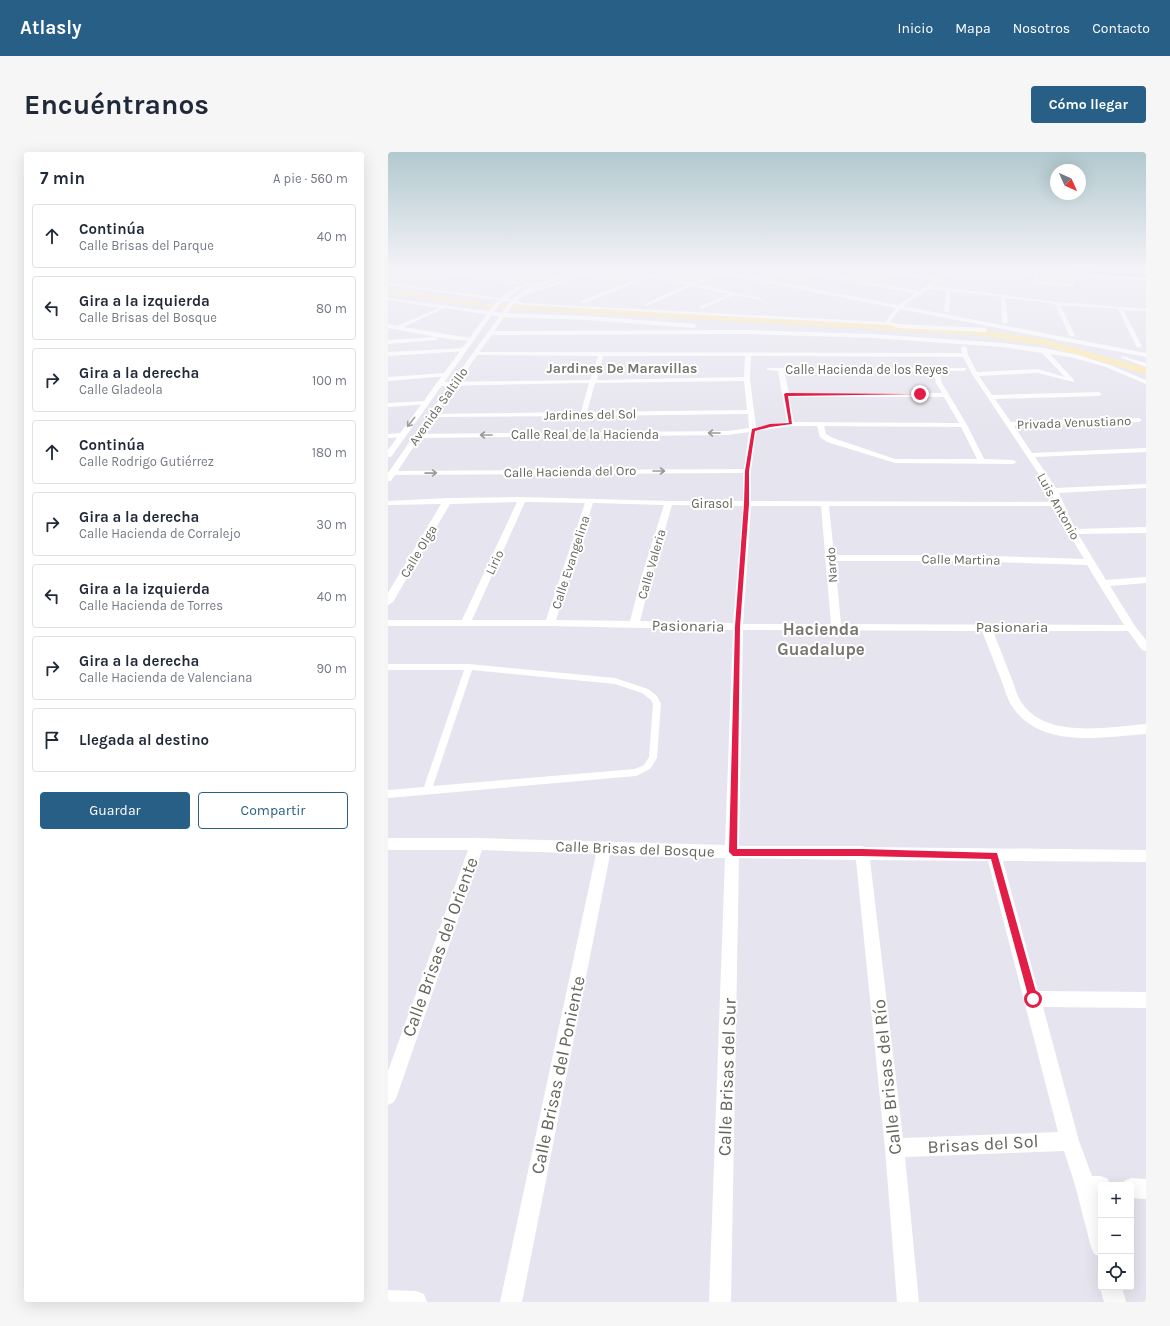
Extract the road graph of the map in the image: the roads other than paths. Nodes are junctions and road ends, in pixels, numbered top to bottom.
1 (407, 324) edge
2 (484, 324) edge
3 (497, 324) edge
4 (666, 324) edge
5 (883, 324) edge
6 (889, 324) joint
7 (984, 324) edge
8 (1067, 324) edge
9 (1128, 324) edge
10 (388, 326) edge
11 (397, 328) junction
12 (746, 332) junction
13 (490, 333) junction
14 (829, 334) junction
15 (1072, 335) dead end
16 (455, 338) junction
17 (473, 339) junction
18 (388, 342) edge
19 (962, 343) junction
20 (1139, 346) dead end
21 (831, 349) junction
22 (464, 350) junction
23 (1043, 350) junction
24 (388, 354) edge
25 (476, 354) junction
26 (600, 354) junction
27 (748, 354) junction
28 (965, 355) junction
29 (1146, 355) edge
30 (1146, 365) edge
31 (1057, 366) junction
32 (769, 369) dead end
33 (781, 369) junction
34 (935, 369) junction
35 (964, 369) dead end
36 (1038, 371) junction
37 (975, 374) junction
38 (445, 375) junction
39 (1131, 377) junction
40 (388, 379) edge
41 (747, 379) junction
42 (593, 381) junction
43 (1072, 381) junction
44 (1146, 382) edge
45 (438, 384) junction
46 (453, 384) junction
47 (1146, 389) edge
48 (786, 394) junction
49 (946, 394) junction
50 (1099, 394) dead end
51 (1084, 395) junction
52 (991, 397) junction
53 (426, 403) junction
54 (388, 405) edge
55 (750, 412) junction
56 (431, 415) junction
57 (583, 415) junction
58 (1139, 420) dead end
59 (791, 424) junction
60 (1010, 424) junction
61 (820, 425) junction
62 (964, 425) junction
63 (753, 430) junction
64 (401, 435) junction
65 (388, 436) edge
66 (417, 436) junction
67 (1146, 450) edge
68 (388, 454) edge
69 (1029, 455) junction
70 (981, 461) junction
71 (1014, 462) dead end
72 (747, 471) junction
73 (390, 476) edge
74 (1146, 486) edge
75 (1054, 491) junction
76 (448, 500) junction
77 (522, 500) junction
78 (590, 501) junction
79 (388, 502) edge
80 (669, 503) junction
81 (747, 504) junction
82 (825, 504) junction
83 (1061, 504) junction
84 (1146, 530) edge
85 (1072, 532) junction
86 (831, 558) junction
87 (1091, 562) junction
88 (1146, 580) edge
89 (1104, 582) junction
90 (388, 602) edge
91 (388, 623) edge
92 (550, 623) junction
93 (465, 624) junction
94 (634, 625) junction
95 (836, 626) junction
96 (738, 627) junction
97 (986, 627) junction
98 (1131, 628) junction
99 (1146, 647) edge
100 (388, 667) edge
101 (469, 667) junction
102 (1146, 729) edge
103 (427, 790) junction
104 (388, 794) edge
105 (388, 844) edge
106 (477, 844) junction
107 (604, 849) junction
108 (733, 852) junction
109 (862, 852) junction
110 (994, 855) junction
111 (1146, 856) edge
112 (1033, 999) junction
113 (1146, 1000) edge
114 (388, 1096) edge
115 (1070, 1141) junction
116 (895, 1148) junction
117 (1093, 1186) edge
118 (1134, 1188) edge
119 (1146, 1189) edge
120 (1098, 1224) edge
121 (1112, 1290) edge
122 (388, 1301) edge
123 (416, 1302) edge
124 (511, 1302) edge
125 (720, 1302) edge
126 (908, 1302) edge
127 (1115, 1302) edge

1 - 11 street
2 - 17 street, Avenida Saltillo
3 - 13 street, Avenida Saltillo
4 - 12 street
5 - 6 street
6 - 30 street
7 - 29 street
8 - 15 street
9 - 20 street
10 - 11 street
11 - 16 street
12 - 13 street
12 - 14 street
13 - 25 street, Avenida Saltillo
14 - 19 street
14 - 21 street
16 - 17 street
16 - 18 street
17 - 22 street, Avenida Saltillo
19 - 23 street
19 - 28 street, Luis Antonio
21 - 27 street
21 - 28 street
22 - 24 street
22 - 38 street, Avenida Saltillo
23 - 31 street
23 - 39 street
25 - 26 street
25 - 46 street, Avenida Saltillo
26 - 27 street
26 - 42 street
27 - 41 street, Calle Brisas del Sur
28 - 37 street, Luis Antonio
31 - 36 street
31 - 43 street
32 - 33 street, Calle Hacienda de los Reyes
33 - 34 street, Calle Hacienda de los Reyes
33 - 48 street
34 - 35 street, Calle Hacienda de los Reyes
34 - 49 street
36 - 37 street
36 - 43 street
37 - 52 street, Luis Antonio
38 - 40 street
38 - 45 street, Avenida Saltillo
39 - 44 street
39 - 47 street
41 - 42 street
41 - 55 street, Calle Brisas del Sur
42 - 46 street
42 - 57 street
43 - 51 street
45 - 46 street
45 - 53 street, Avenida Saltillo
46 - 56 street, Avenida Saltillo
48 - 49 street
48 - 59 street
49 - 62 street
50 - 51 street
51 - 52 street
52 - 60 street, Luis Antonio
53 - 54 street
53 -> 64 street, Avenida Saltillo
55 - 57 street, Jardines del Sol
55 - 63 street, Calle Brisas del Sur
56 - 57 street, Jardines del Sol
56 - 66 street, Avenida Saltillo
58 - 60 street, Privada Venustiano
59 - 61 street, Calle Real de la Hacienda
59 - 63 street, Calle Real de la Hacienda
60 - 69 street, Luis Antonio
61 - 62 street, Calle Real de la Hacienda
61 - 70 street
62 - 70 street
63 -> 66 street, Calle Real de la Hacienda
63 - 72 street, Calle Brisas del Sur
64 - 65 street
64 - 68 street, Avenida Saltillo
66 - 73 street, Avenida Saltillo
67 - 69 street
69 - 75 street, Luis Antonio
70 - 71 street
73 -> 72 street, Calle Hacienda del Oro
72 - 81 street, Calle Brisas del Sur
74 - 75 street
75 - 83 street, Luis Antonio
76 - 77 street, Girasol
76 - 79 street, Girasol
76 - 90 street, Calle Olga
77 - 78 street, Girasol
77 - 93 street, Lirio
78 - 80 street, Girasol
78 - 92 street, Calle Evangelina
80 - 81 street, Girasol
80 - 94 street, Calle Valeria
81 - 82 street, Girasol
81 - 96 street, Calle Brisas del Sur
82 - 83 street, Girasol
82 - 86 street, Nardo
83 - 85 street, Luis Antonio
84 - 85 street
85 - 87 street, Luis Antonio
86 - 87 street, Calle Martina
86 - 95 street, Nardo
87 - 89 street, Luis Antonio
88 - 89 street
89 - 98 street, Luis Antonio
91 - 93 street, Pasionaria
92 - 93 street, Pasionaria
92 - 94 street, Pasionaria
94 - 96 street, Pasionaria
95 - 96 street, Pasionaria
95 - 97 street, Pasionaria
96 - 108 street, Calle Brisas del Sur
97 - 98 street, Pasionaria
97 - 102 street
98 - 99 street, Luis Antonio
100 - 101 lane
101 - 103 lane
101 - 103 lane
103 - 104 lane
105 - 106 street, Calle Brisas del Bosque
106 - 107 street, Calle Brisas del Bosque
106 - 114 street, Calle Brisas del Oriente
107 - 108 street, Calle Brisas del Bosque
107 - 124 street, Calle Brisas del Poniente
108 - 109 street, Calle Brisas del Bosque
108 - 125 street, Calle Brisas del Sur
109 - 110 street, Calle Brisas del Bosque
109 - 116 street, Calle Brisas del Río
110 - 111 street, Calle Brisas del Bosque
110 - 112 street
112 - 113 street
112 - 115 street
115 - 116 street, Brisas del Sol
115 - 117 street
116 - 126 street, Calle Brisas del Río
117 - 120 street
118 - 119 street
121 - 127 street
122 - 123 street

